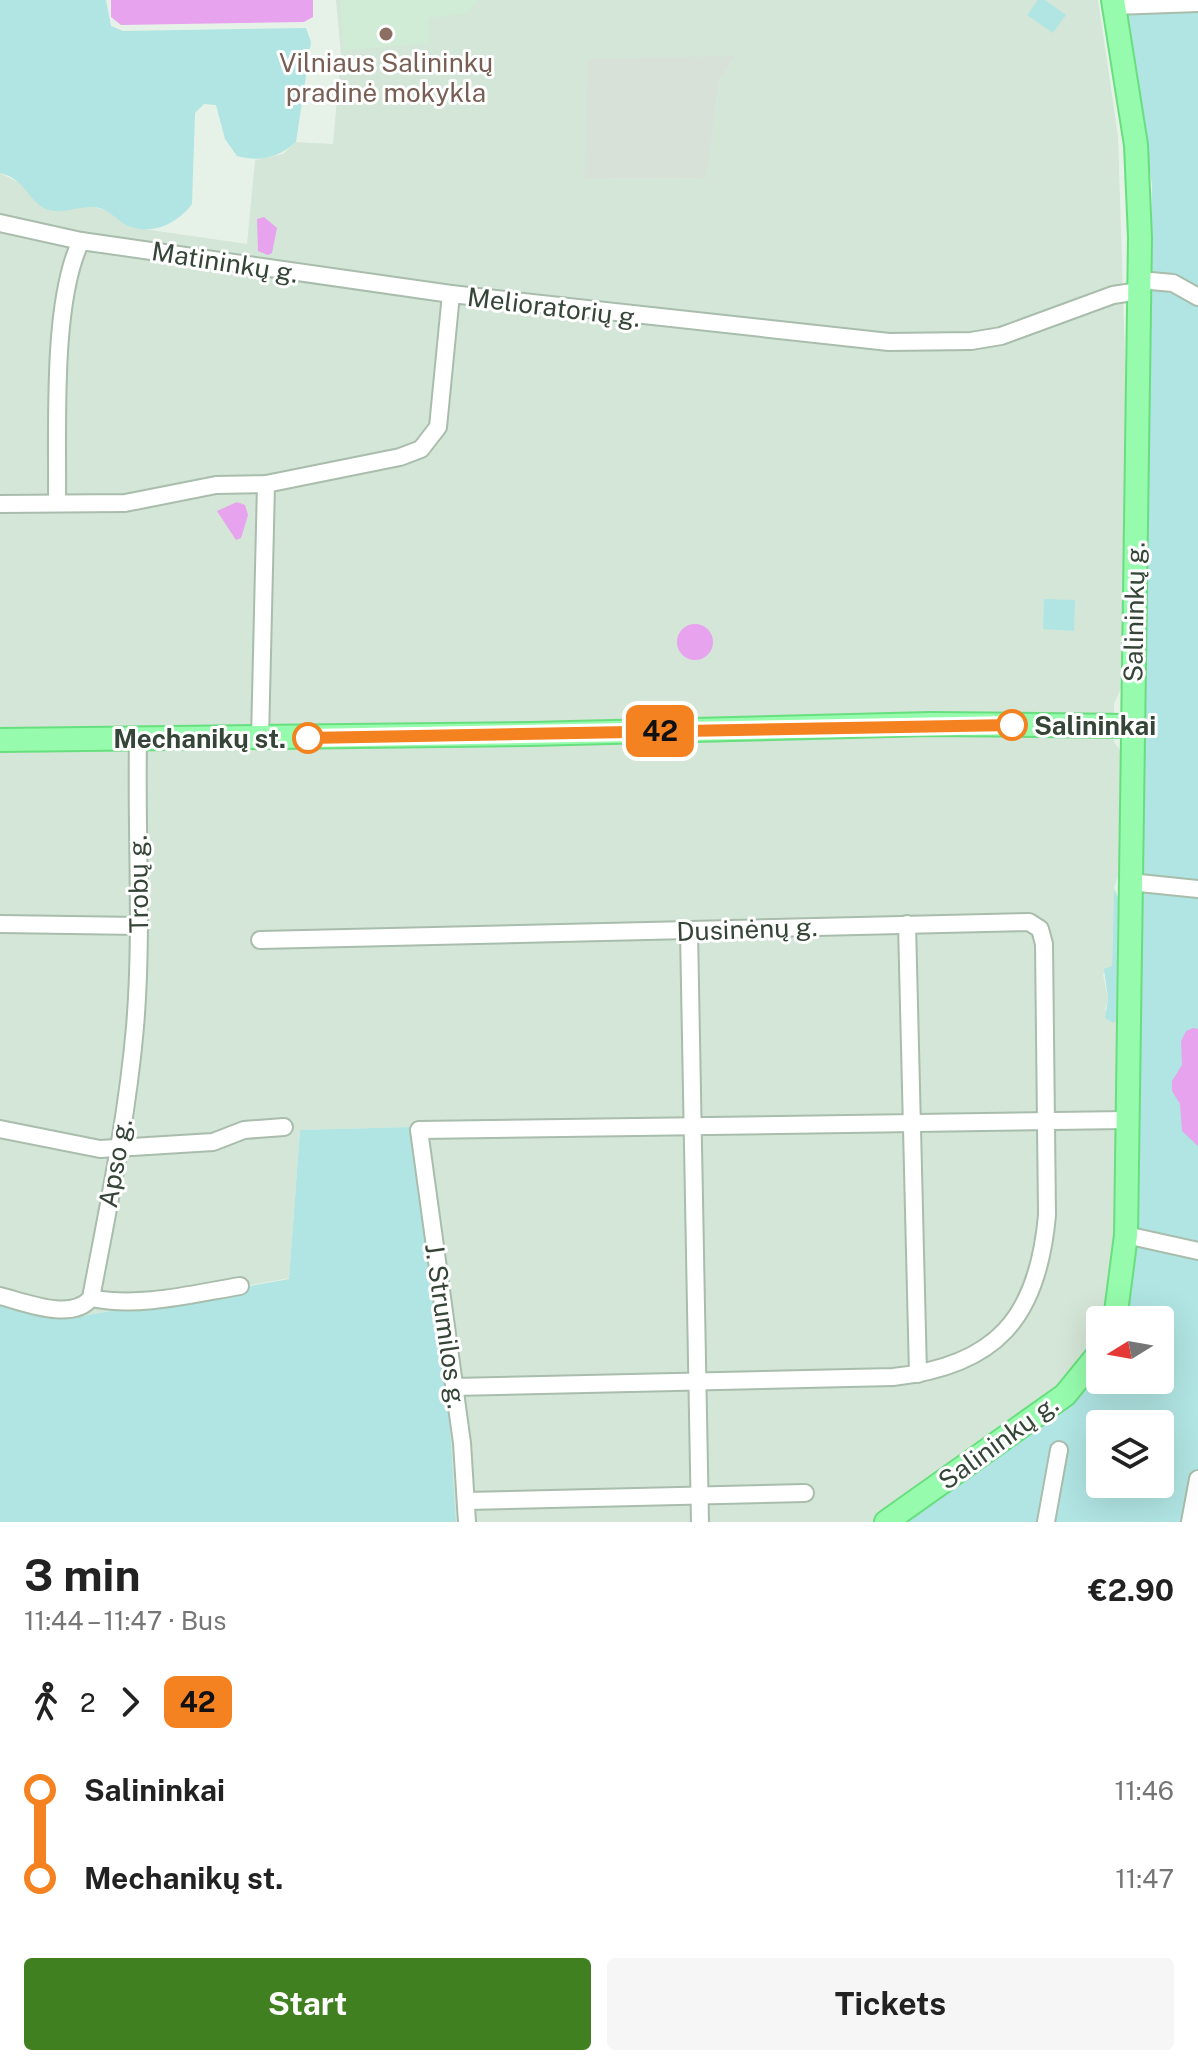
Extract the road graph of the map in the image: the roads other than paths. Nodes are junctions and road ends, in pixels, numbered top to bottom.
1 (1113, 3) edge
2 (1198, 3) edge
3 (0, 223) edge
4 (81, 241) junction
5 (1139, 285) junction
6 (451, 294) junction
7 (1198, 297) edge
8 (266, 484) junction
9 (57, 502) junction
10 (0, 504) edge
11 (1132, 726) junction
12 (260, 739) junction
13 (0, 740) edge
14 (138, 740) junction
15 (1130, 882) junction
16 (1198, 889) edge
17 (0, 924) edge
18 (907, 924) junction
19 (140, 926) junction
20 (689, 931) junction
21 (260, 940) dead end
22 (135, 1027) joint
23 (1127, 1120) junction
24 (1046, 1121) junction
25 (911, 1123) junction
26 (693, 1126) junction
27 (284, 1127) dead end
28 (0, 1129) edge
29 (120, 1147) junction
30 (1126, 1235) junction
31 (1198, 1251) edge
32 (240, 1286) dead end
33 (0, 1296) edge
34 (91, 1298) junction
35 (1117, 1306) edge
36 (1086, 1369) edge
37 (918, 1374) junction
38 (697, 1382) junction
39 (454, 1387) junction
40 (1059, 1450) dead end
41 (1198, 1479) edge
42 (805, 1493) dead end
43 (700, 1495) junction
44 (467, 1501) junction
45 (467, 1522) edge
46 (700, 1522) edge
47 (886, 1522) edge
48 (1046, 1522) edge
49 (1190, 1522) edge

1 - 2 street
1 - 5 main road, Salininkų g.
3 - 4 street, Matininkų g.
4 - 6 street, Matininkų g.
4 - 9 street
5 - 6 street, Melioratorių g.
5 - 7 street
5 - 11 main road, Salininkų g.
6 - 8 street, Melioratorių g.
8 - 9 street, Melioratorių g.
8 - 12 street
9 - 10 street, Melioratorių g.
11 - 12 main road
11 - 15 main road, Salininkų g.
12 - 14 main road
13 - 14 main road
14 - 19 street, Trobų g.
15 - 16 street
15 - 23 main road, Salininkų g.
17 - 19 street
18 - 20 street, Dusinėnų g.
18 - 24 street, Dusinėnų g.
18 - 25 street
19 - 22 street, Trobų g.
20 - 21 street, Dusinėnų g.
20 - 26 street
22 - 29 street, Apso g.
23 - 24 street
23 - 30 main road, Salininkų g.
24 - 25 street
24 - 37 street, Dusinėnų g.
25 - 26 street
25 - 37 street
26 - 38 street
26 - 39 street, J. Strumilos g.
27 - 29 street
28 - 29 street
29 - 34 street, Apso g.
30 - 31 street
30 - 35 main road, Salininkų g.
32 - 34 street
33 - 34 street
36 - 47 main road, Salininkų g.
37 - 38 street, Dusinėnų g.
38 - 39 street, Dusinėnų g.
38 - 43 street
39 - 44 street, J. Strumilos g.
40 - 48 street
41 - 49 street
42 - 43 street
43 - 44 street
43 - 46 street
44 - 45 street, J. Strumilos g.

